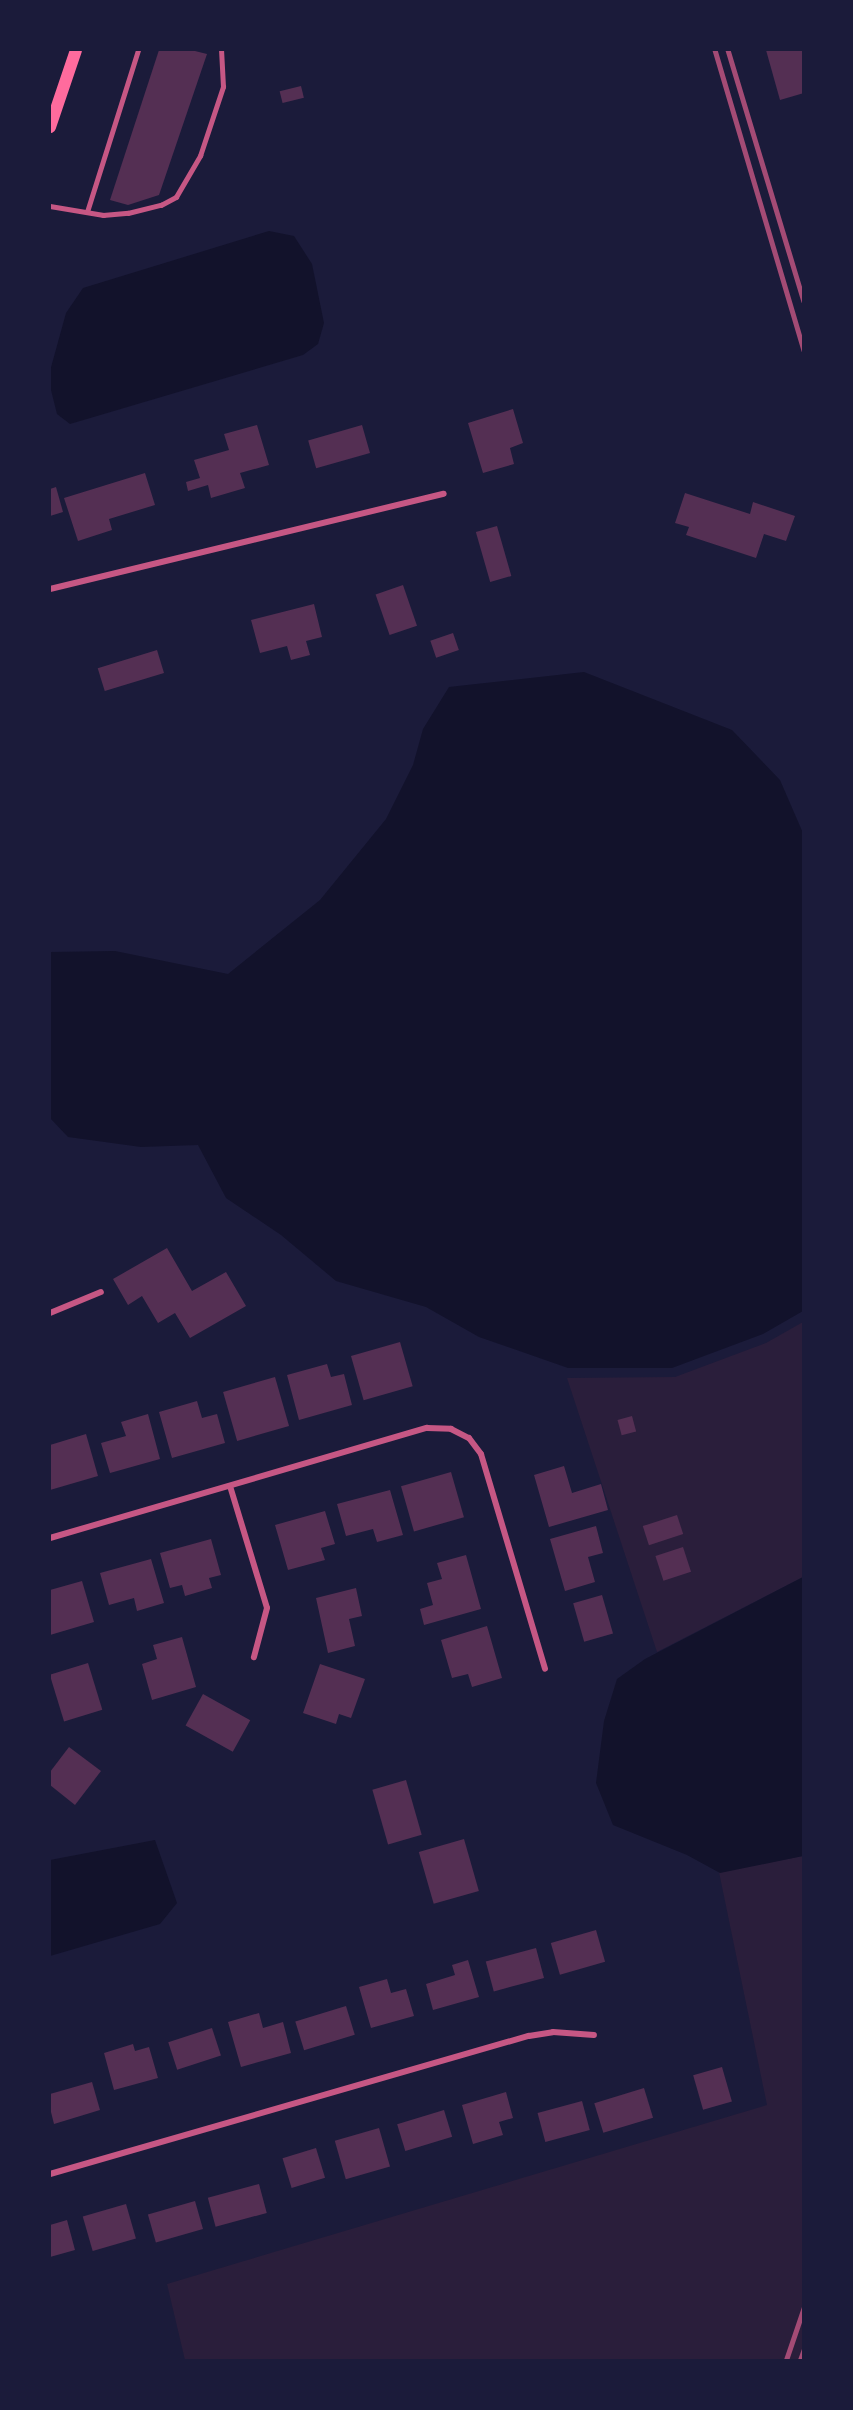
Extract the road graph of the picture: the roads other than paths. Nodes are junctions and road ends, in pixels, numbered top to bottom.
1 (76, 50) edge
2 (138, 50) edge
3 (221, 50) edge
4 (50, 127) edge
5 (50, 206) edge
6 (87, 212) junction
7 (444, 494) dead end
8 (50, 589) edge
9 (101, 1292) dead end
10 (50, 1313) edge
11 (231, 1486) junction
12 (50, 1538) edge
13 (254, 1657) dead end
14 (545, 1669) dead end
15 (594, 2035) dead end
16 (50, 2174) edge

1 - 4 main road
2 - 6 lane
3 - 6 lane
5 - 6 lane
7 - 8 street
9 - 10 street
11 - 12 street
11 - 13 street
11 - 14 street
15 - 16 street

